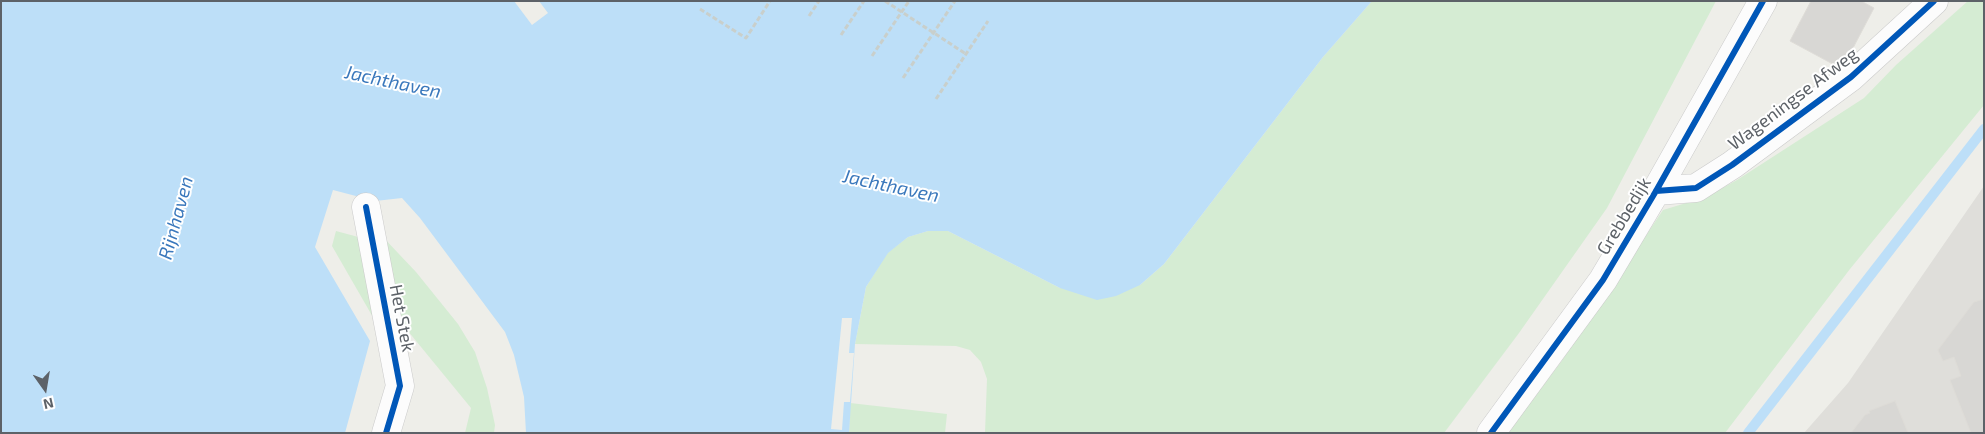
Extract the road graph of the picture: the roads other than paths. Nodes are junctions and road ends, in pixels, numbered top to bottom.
1 (1763, 1) edge
2 (1934, 1) edge
3 (1656, 191) junction
4 (366, 207) dead end
5 (386, 433) edge
6 (1491, 433) edge

1 - 3 street, Grebbedijk
2 - 3 street, Wageningse Afweg
3 - 6 street, Grebbedijk
4 - 5 street, Het Stek

